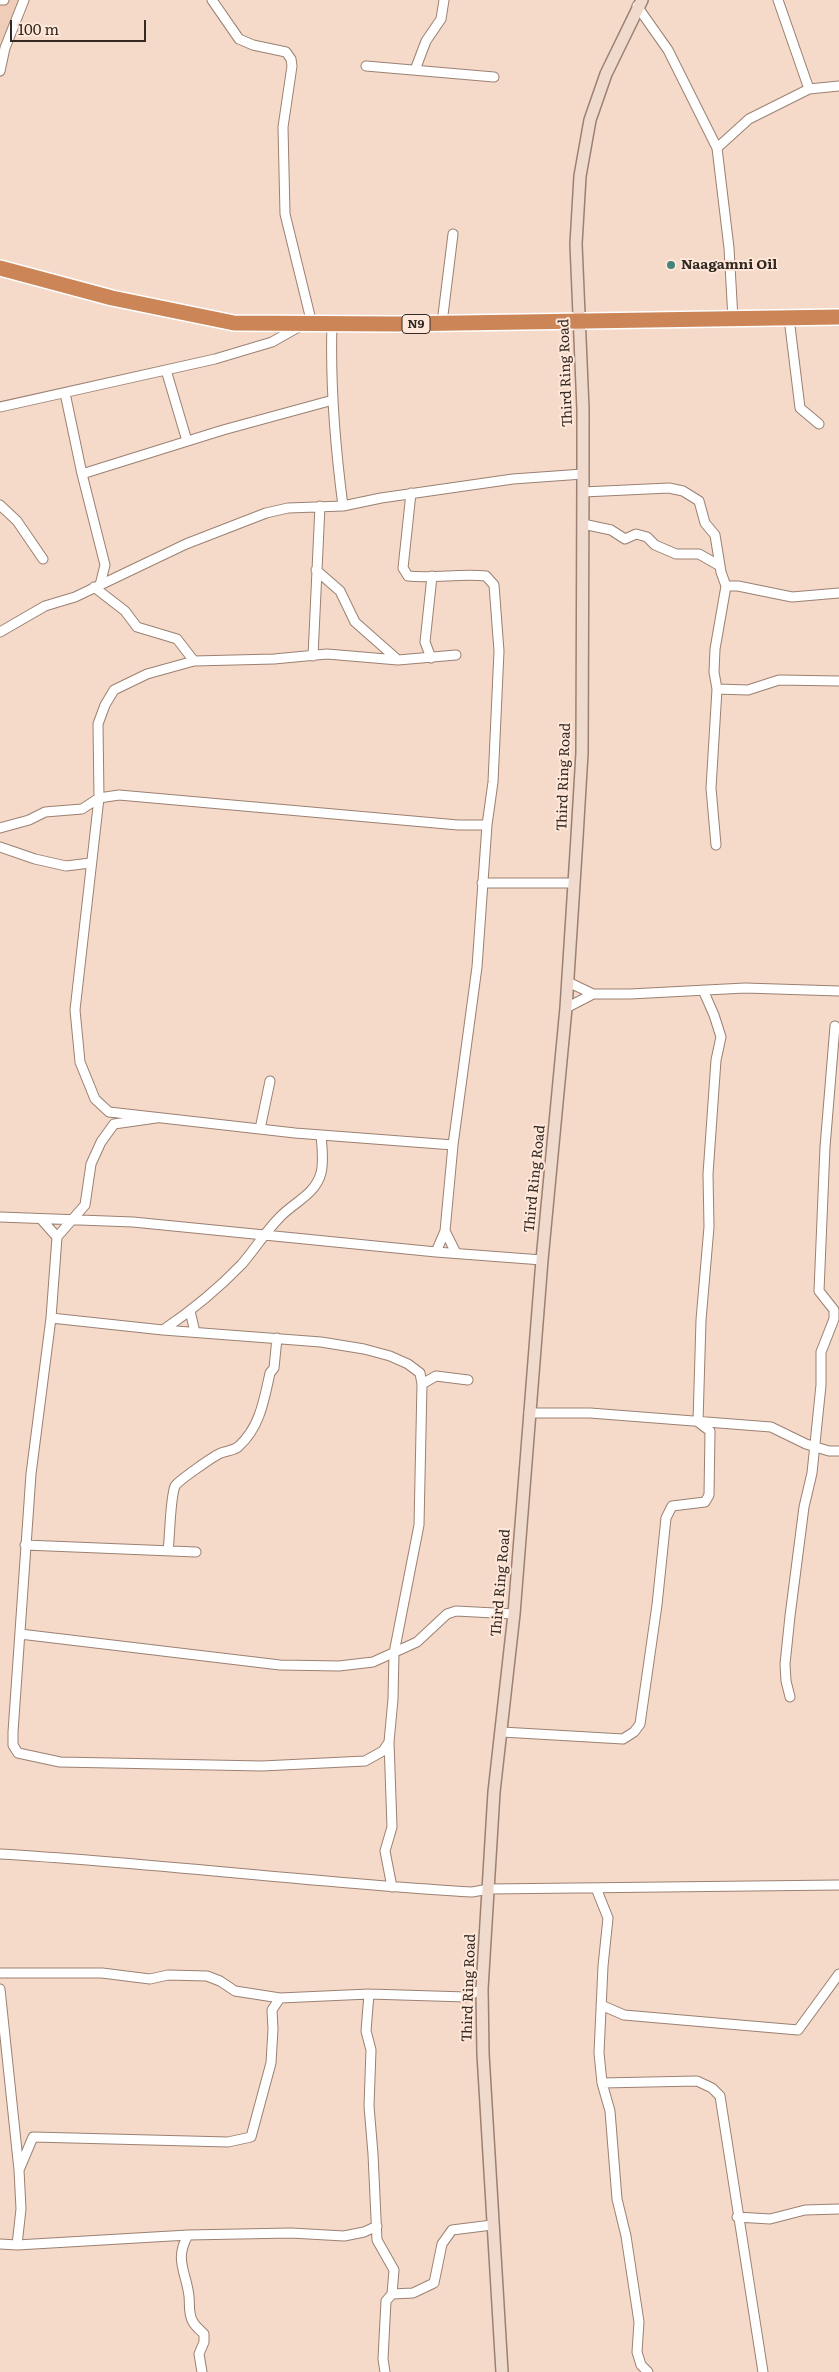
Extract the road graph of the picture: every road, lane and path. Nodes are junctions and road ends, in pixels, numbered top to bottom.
1 (0, 0) edge
2 (4, 0) edge
3 (24, 0) edge
4 (212, 0) edge
5 (444, 0) edge
6 (778, 0) edge
7 (640, 3) edge
8 (366, 66) dead end
9 (416, 70) junction
10 (0, 71) edge
11 (494, 77) dead end
12 (839, 86) edge
13 (809, 88) junction
14 (717, 148) junction
15 (453, 234) dead end
16 (0, 268) edge
17 (839, 317) edge
18 (789, 318) junction
19 (733, 319) junction
20 (579, 321) junction
21 (332, 323) junction
22 (442, 323) junction
23 (307, 324) junction
24 (166, 370) junction
25 (65, 393) junction
26 (333, 400) junction
27 (0, 407) edge
28 (819, 424) dead end
29 (187, 441) junction
30 (82, 474) junction
31 (583, 474) junction
32 (583, 492) junction
33 (411, 493) junction
34 (0, 506) edge
35 (320, 506) junction
36 (343, 506) junction
37 (583, 524) junction
38 (43, 559) dead end
39 (105, 565) junction
40 (720, 566) junction
41 (316, 570) junction
42 (118, 576) junction
43 (432, 576) junction
44 (97, 586) junction
45 (726, 586) junction
46 (839, 593) edge
47 (0, 632) edge
48 (456, 655) dead end
49 (313, 656) junction
50 (430, 658) junction
51 (398, 660) junction
52 (194, 661) junction
53 (839, 681) edge
54 (717, 689) junction
55 (99, 798) junction
56 (487, 825) junction
57 (0, 828) edge
58 (716, 845) dead end
59 (0, 847) edge
60 (90, 863) junction
61 (482, 883) junction
62 (573, 883) junction
63 (568, 982) junction
64 (703, 990) junction
65 (839, 991) edge
66 (593, 994) junction
67 (566, 1008) junction
68 (835, 1026) dead end
69 (270, 1081) dead end
70 (156, 1118) junction
71 (260, 1129) junction
72 (321, 1135) junction
73 (453, 1145) junction
74 (0, 1217) edge
75 (41, 1218) junction
76 (70, 1220) junction
77 (445, 1231) junction
78 (265, 1236) junction
79 (57, 1237) junction
80 (436, 1252) junction
81 (456, 1253) junction
82 (542, 1260) junction
83 (190, 1311) junction
84 (837, 1311) edge
85 (51, 1318) junction
86 (163, 1330) junction
87 (195, 1332) junction
88 (277, 1338) junction
89 (468, 1380) dead end
90 (422, 1384) junction
91 (529, 1413) junction
92 (698, 1422) junction
93 (815, 1446) junction
94 (839, 1451) edge
95 (25, 1545) junction
96 (168, 1551) junction
97 (196, 1552) dead end
98 (514, 1614) junction
99 (20, 1634) junction
100 (394, 1653) junction
101 (790, 1697) dead end
102 (502, 1732) junction
103 (389, 1742) junction
104 (0, 1854) edge
105 (839, 1885) edge
106 (392, 1887) junction
107 (596, 1888) junction
108 (489, 1889) junction
109 (0, 1973) edge
110 (839, 1974) edge
111 (0, 1989) edge
112 (482, 1989) junction
113 (368, 1994) junction
114 (280, 1998) junction
115 (601, 2005) junction
116 (602, 2083) junction
117 (18, 2170) junction
118 (839, 2209) edge
119 (737, 2217) junction
120 (492, 2225) junction
121 (376, 2226) junction
122 (188, 2235) junction
123 (0, 2244) edge
124 (17, 2245) junction
125 (392, 2294) junction
126 (643, 2370) edge
127 (202, 2372) edge
128 (385, 2372) edge
129 (502, 2372) edge
130 (763, 2372) edge

1 - 2 street
3 - 10 street
4 - 23 street
5 - 9 street
6 - 13 street
7 - 14 street
7 - 20 street, Third Ring Road
8 - 9 street
9 - 11 street
12 - 13 street
13 - 14 street
14 - 19 street
15 - 22 street
16 - 23 highway, N9
17 - 18 highway, N9
18 - 19 highway, N9
18 - 28 street
19 - 20 highway, N9
20 - 22 highway, N9
20 - 31 street, Third Ring Road
21 - 22 highway, N9
21 - 23 highway, N9
21 - 26 street
23 - 24 street
24 - 25 street
24 - 29 street
25 - 27 street
25 - 30 street
26 - 29 street
26 - 36 street
29 - 30 street
30 - 39 street
31 - 32 street, Third Ring Road
31 - 33 street
32 - 37 street, Third Ring Road
32 - 40 street
33 - 36 street
33 - 43 street
34 - 38 street
35 - 36 street
35 - 41 street
35 - 42 street
37 - 40 street
37 - 62 street, Third Ring Road
39 - 42 street
39 - 44 street
40 - 45 street
41 - 49 street
41 - 51 street
42 - 44 street
43 - 50 street
43 - 56 street
44 - 47 street
44 - 52 street
45 - 46 street
45 - 54 street
48 - 50 street
49 - 51 street
49 - 52 street
50 - 51 street
52 - 55 street
53 - 54 street
54 - 58 street
55 - 56 street
55 - 57 street
55 - 60 street
56 - 61 street
59 - 60 street
60 - 70 street
61 - 62 street
61 - 73 street
62 - 63 street, Third Ring Road
63 - 66 street
63 - 67 street, Third Ring Road
64 - 65 street
64 - 66 street
64 - 92 street
66 - 67 street
67 - 82 street, Third Ring Road
68 - 84 street
69 - 71 street
70 - 71 street
70 - 76 street
71 - 72 street
72 - 73 street
72 - 78 street
73 - 77 street
74 - 75 street
75 - 76 street
75 - 79 street
76 - 78 street
76 - 79 street
77 - 80 street
77 - 81 street
78 - 80 street
78 - 83 street
79 - 85 street
80 - 81 street
81 - 82 street
82 - 91 street, Third Ring Road
83 - 86 street
83 - 87 street
84 - 93 street
85 - 86 street
85 - 95 street
86 - 87 street
87 - 88 street
88 - 90 street
88 - 96 street
89 - 90 street
90 - 100 street
91 - 92 street
91 - 98 street, Third Ring Road
92 - 93 street
92 - 102 street
93 - 94 street
93 - 101 street
95 - 96 street
95 - 99 street
96 - 97 street
98 - 100 street
98 - 102 street, Third Ring Road
99 - 100 street
99 - 103 street
100 - 103 street
102 - 108 street, Third Ring Road
103 - 106 street
104 - 106 street
105 - 107 street
106 - 108 street
107 - 108 street
107 - 115 street
108 - 112 street, Third Ring Road
109 - 114 street
110 - 115 street
111 - 117 street
112 - 113 street
112 - 120 street, Third Ring Road
113 - 114 street
113 - 121 street
114 - 117 street
115 - 116 street
116 - 119 street
116 - 126 street
117 - 124 street
118 - 119 street
119 - 130 street
120 - 125 street
120 - 129 street, Third Ring Road
121 - 122 street
121 - 125 street
122 - 124 street
122 - 127 street
123 - 124 street
125 - 128 street

